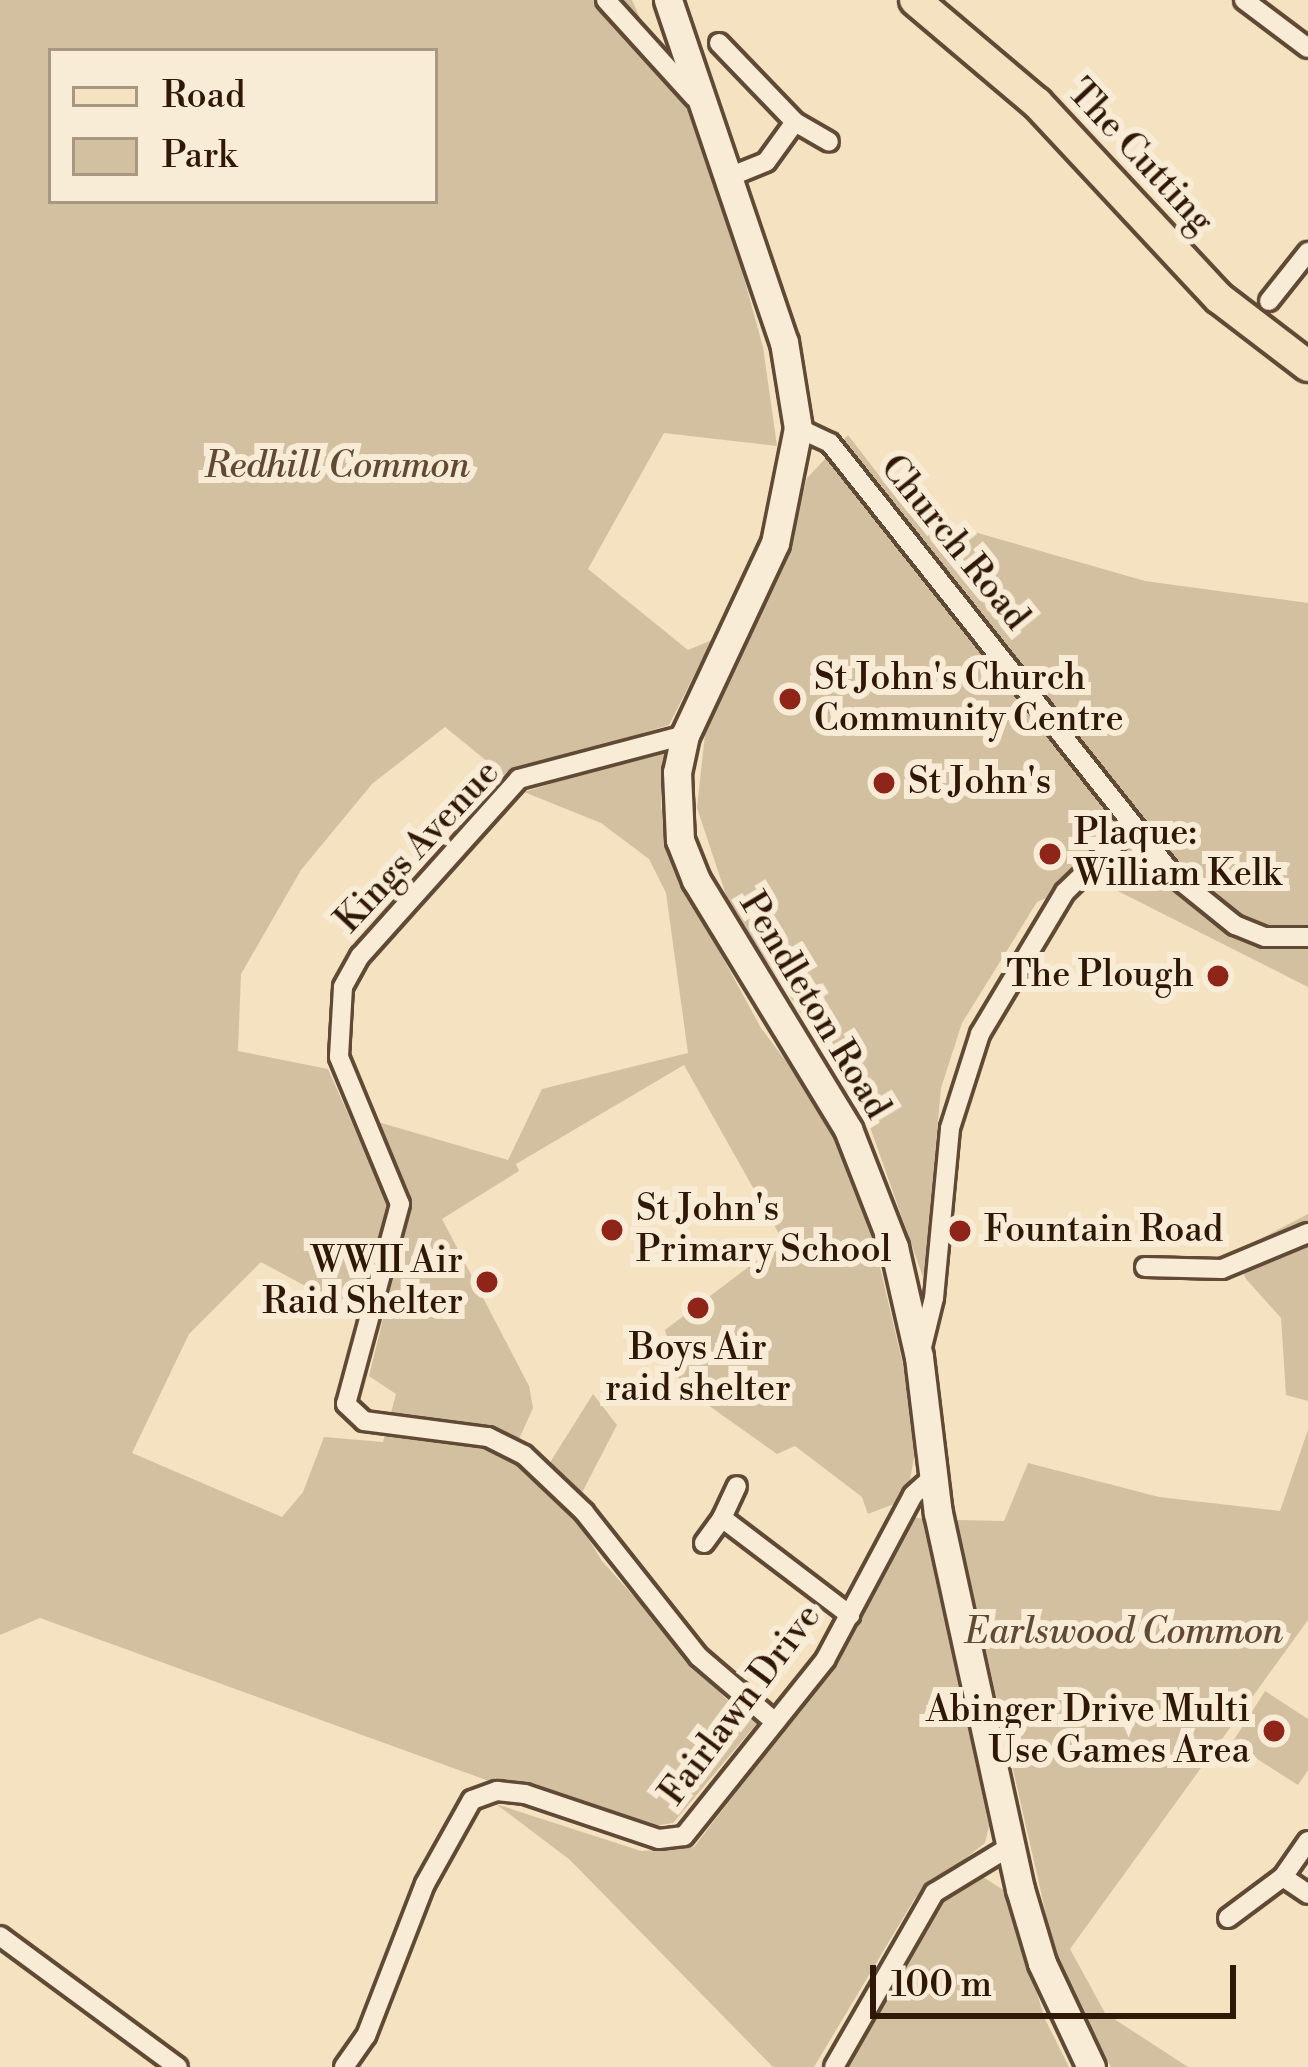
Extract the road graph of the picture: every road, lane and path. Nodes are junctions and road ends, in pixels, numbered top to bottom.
1 (606, 0) edge
2 (668, 0) edge
3 (915, 0) edge
4 (1244, 0) edge
5 (718, 43) dead end
6 (1308, 48) edge
7 (714, 122) junction
8 (795, 122) junction
9 (829, 142) dead end
10 (732, 176) junction
11 (1308, 252) edge
12 (1269, 301) dead end
13 (1308, 366) edge
14 (798, 428) junction
15 (685, 735) junction
16 (1132, 826) junction
17 (1308, 937) edge
18 (1308, 1232) edge
19 (1145, 1267) dead end
20 (919, 1357) junction
21 (932, 1478) junction
22 (736, 1486) dead end
23 (722, 1518) junction
24 (704, 1543) dead end
25 (850, 1615) junction
26 (775, 1722) junction
27 (1308, 1841) edge
28 (1011, 1846) junction
29 (1283, 1876) junction
30 (1308, 1894) edge
31 (1228, 1918) dead end
32 (0, 1936) edge
33 (178, 2067) edge
34 (344, 2067) edge
35 (835, 2067) edge
36 (1091, 2067) edge

1 - 7 street
2 - 7 street, Pendleton Road
3 - 13 main road, The Cutting
4 - 6 street
5 - 8 street
7 - 10 street, Pendleton Road
8 - 9 street
8 - 10 street
10 - 14 street, Pendleton Road
11 - 12 street
14 - 15 street, Pendleton Road
14 - 16 street, Church Road
15 - 20 street, Pendleton Road
15 - 26 street, Kings Avenue
16 - 17 street, Church Road
16 - 20 street
18 - 19 street
20 - 21 street, Pendleton Road
21 - 25 street, Fairlawn Drive
21 - 28 street, Pendleton Road
22 - 23 street
23 - 24 street
23 - 25 street
25 - 26 street, Fairlawn Drive
26 - 34 street, Fairlawn Drive
27 - 29 street
28 - 35 street
28 - 36 street, Pendleton Road
29 - 30 street
29 - 31 street
32 - 33 street

